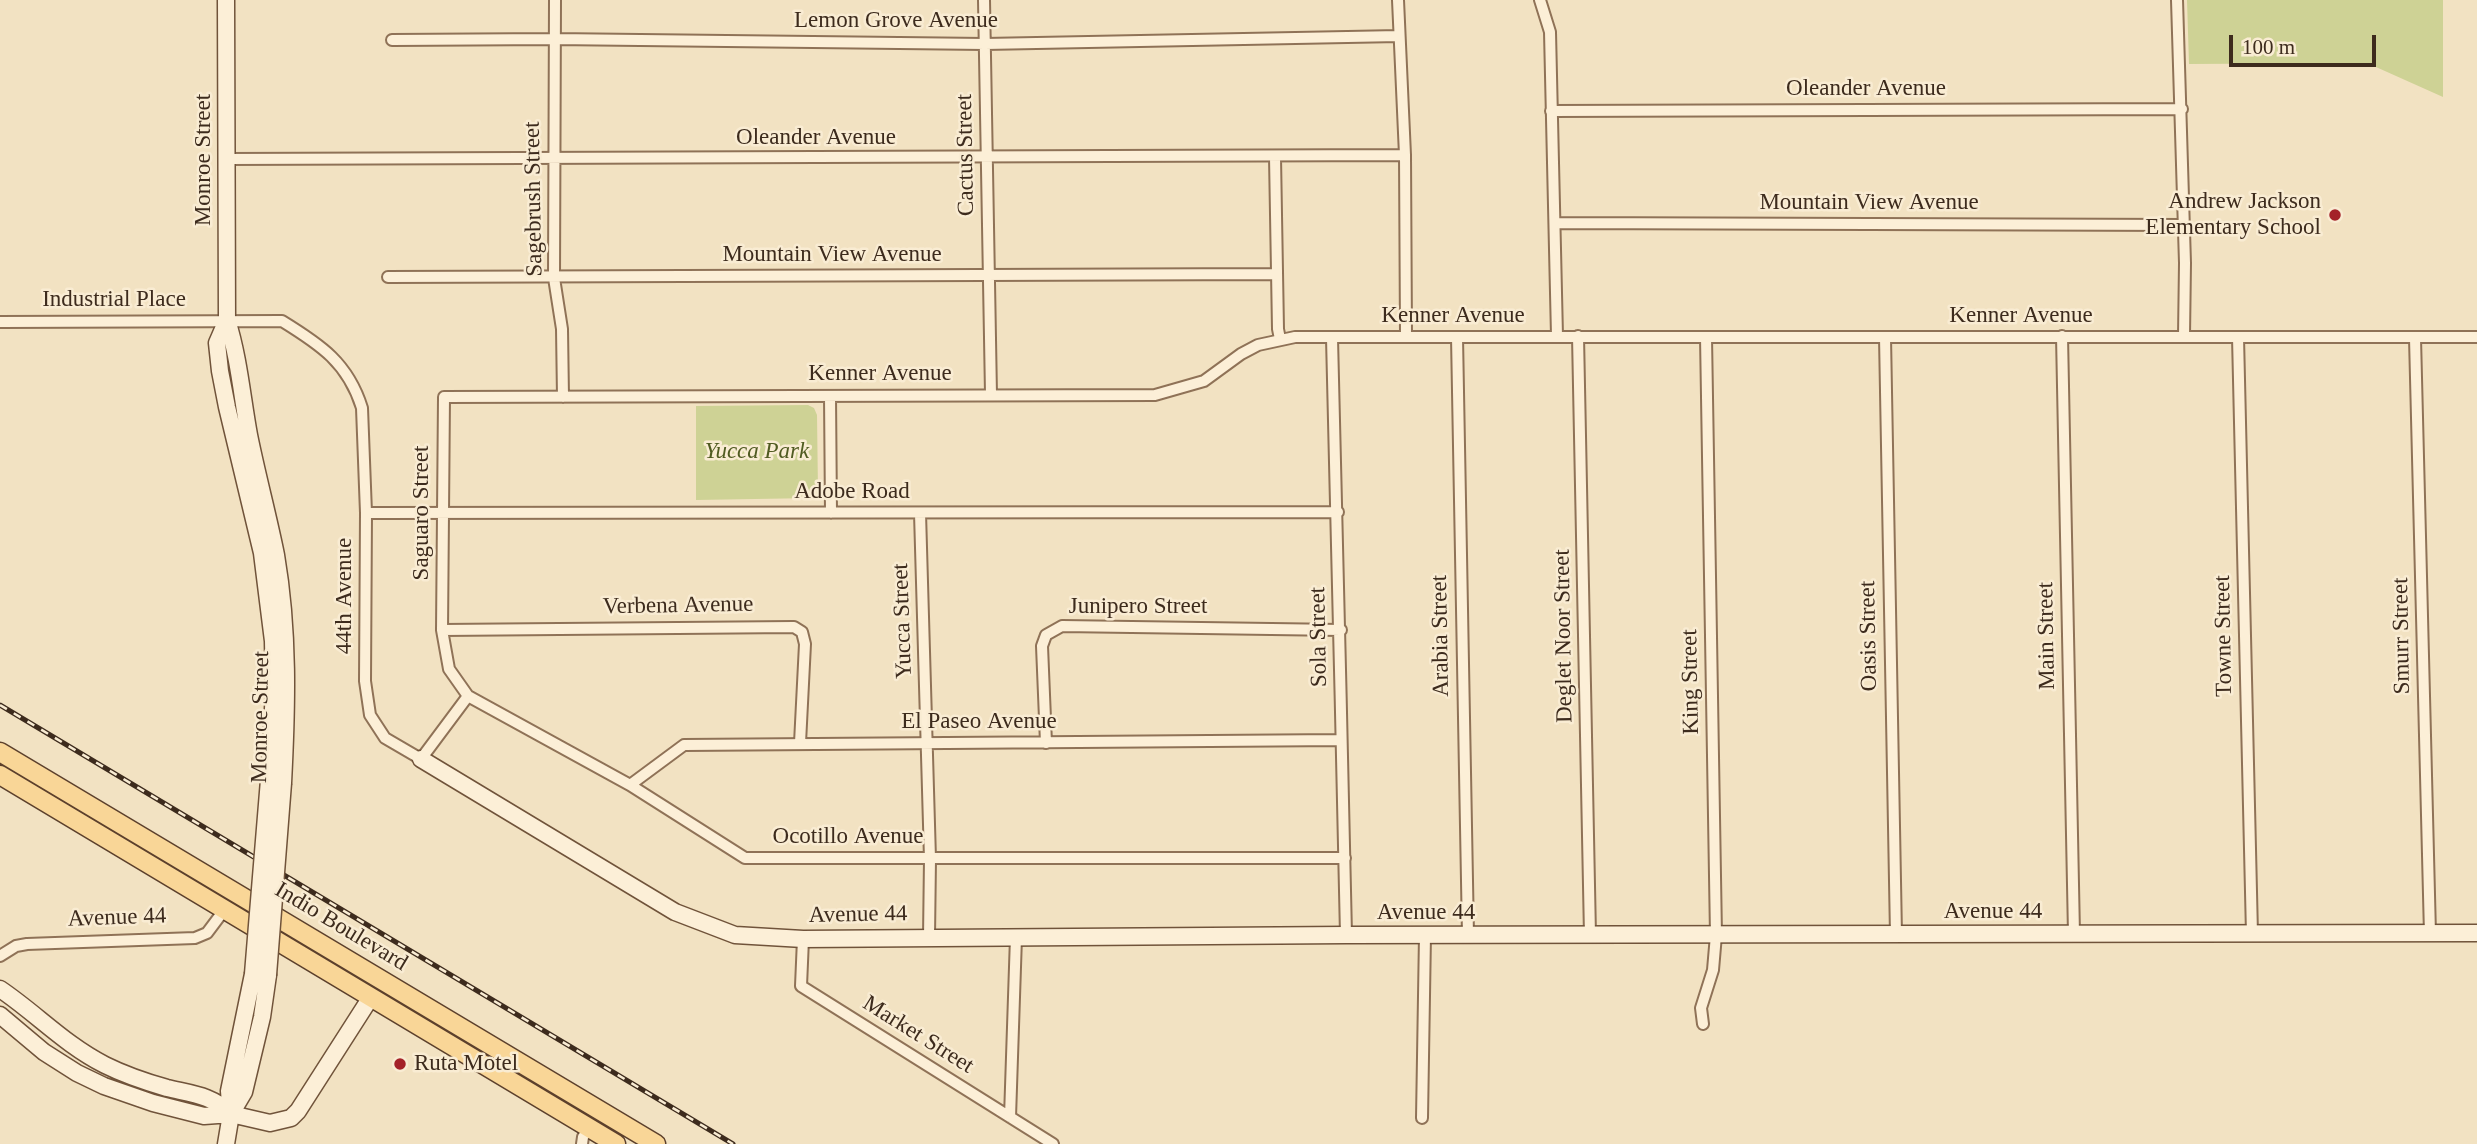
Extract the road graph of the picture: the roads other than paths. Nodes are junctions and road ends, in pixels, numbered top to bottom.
1 (226, 0) edge
2 (555, 0) edge
3 (984, 0) edge
4 (1398, 0) edge
5 (1540, 0) edge
6 (2177, 0) edge
7 (1399, 36) junction
8 (554, 39) junction
9 (393, 40) dead end
10 (985, 44) junction
11 (2182, 109) junction
12 (1551, 111) junction
13 (1405, 155) junction
14 (1275, 157) junction
15 (987, 158) junction
16 (227, 159) junction
17 (554, 160) junction
18 (1555, 223) junction
19 (2184, 225) junction
20 (1277, 274) junction
21 (989, 275) junction
22 (388, 277) dead end
23 (554, 278) junction
24 (227, 320) junction
25 (0, 322) edge
26 (1557, 336) junction
27 (1578, 336) junction
28 (2062, 336) junction
29 (1406, 337) junction
30 (1457, 337) junction
31 (1706, 337) junction
32 (1885, 337) junction
33 (2184, 337) junction
34 (2238, 337) junction
35 (2477, 337) edge
36 (1332, 338) junction
37 (2416, 338) junction
38 (1280, 339) junction
39 (991, 394) junction
40 (830, 396) junction
41 (444, 397) joint
42 (563, 397) junction
43 (1338, 512) junction
44 (366, 513) junction
45 (444, 513) junction
46 (831, 513) junction
47 (920, 513) junction
48 (1341, 629) junction
49 (442, 630) junction
50 (468, 696) junction
51 (1341, 740) junction
52 (927, 742) junction
53 (800, 743) junction
54 (1046, 743) junction
55 (0, 752) edge
56 (421, 759) junction
57 (0, 775) edge
58 (630, 785) junction
59 (1345, 858) junction
60 (930, 859) junction
61 (225, 909) junction
62 (2430, 933) junction
63 (2477, 933) edge
64 (1896, 934) junction
65 (2074, 934) junction
66 (2252, 934) junction
67 (1424, 935) junction
68 (1468, 935) junction
69 (1590, 935) junction
70 (1716, 935) junction
71 (1346, 936) junction
72 (929, 937) junction
73 (1016, 937) junction
74 (803, 939) junction
75 (283, 944) junction
76 (0, 956) edge
77 (356, 965) junction
78 (0, 989) edge
79 (371, 997) junction
80 (0, 1015) edge
81 (1703, 1024) dead end
82 (470, 1033) junction
83 (571, 1093) junction
84 (231, 1114) junction
85 (1010, 1117) junction
86 (1422, 1118) dead end
87 (585, 1136) edge
88 (226, 1144) edge
89 (616, 1144) edge
90 (640, 1144) edge
91 (656, 1144) edge
92 (1053, 1144) edge

1 - 16 street, Monroe Street
2 - 8 street, Sagebrush Street
3 - 10 street, Cactus Street
4 - 7 street
5 - 12 street
6 - 11 street
7 - 10 street, Lemon Grove Avenue
7 - 13 street
8 - 9 street, Lemon Grove Avenue
8 - 10 street, Lemon Grove Avenue
8 - 17 street, Sagebrush Street
10 - 15 street, Cactus Street
11 - 12 street, Oleander Avenue
11 - 19 street
12 - 18 street
13 - 14 street, Oleander Avenue
13 - 29 street
14 - 15 street, Oleander Avenue
14 - 20 street
15 - 17 street, Oleander Avenue
15 - 21 street, Cactus Street
16 - 17 street, Oleander Avenue
16 - 24 street, Monroe Street
17 - 23 street, Sagebrush Street
18 - 19 street, Mountain View Avenue
18 - 26 street
19 - 33 street
20 - 21 street, Mountain View Avenue
20 - 38 street
21 - 23 street, Mountain View Avenue
21 - 39 street, Cactus Street
22 - 23 street, Mountain View Avenue
23 - 42 street, Sagebrush Street
24 - 25 street, Industrial Place
24 - 44 street, 44th Avenue
24 - 84 street, Monroe Street, bridge
26 - 27 street, Kenner Avenue
26 - 30 street, Kenner Avenue
27 - 31 street, Kenner Avenue
27 - 69 street, Deglet Noor Street
28 - 32 street, Kenner Avenue
28 - 33 street, Kenner Avenue
28 - 65 street, Main Street
29 - 30 street, Kenner Avenue
29 - 36 street, Kenner Avenue
30 - 68 street, Arabia Street
31 - 32 street, Kenner Avenue
31 - 70 street, King Street
32 - 64 street, Oasis Street
33 - 34 street, Kenner Avenue
34 - 37 street, Kenner Avenue
34 - 66 street, Towne Street
35 - 37 street, Kenner Avenue
36 - 38 street, Kenner Avenue
36 - 43 street, Sola Street
37 - 62 street, Smurr Street
38 - 39 street, Kenner Avenue
39 - 40 street, Kenner Avenue
40 - 42 street, Kenner Avenue
40 - 46 street
41 - 42 street, Kenner Avenue
41 - 45 street, Saguaro Street
43 - 47 street, Adobe Road
43 - 48 street, Sola Street
44 - 45 street, Adobe Road
44 - 56 street, 44th Avenue
45 - 46 street, Adobe Road
45 - 49 street, Saguaro Street
46 - 47 street, Adobe Road
47 - 52 street, Yucca Street
48 - 51 street, Sola Street
48 - 54 street, Junipero Street
49 - 50 street, Ocotillo Avenue
49 - 53 street, Verbena Avenue
50 - 56 street
50 - 58 street, Ocotillo Avenue
51 - 54 street, El Paseo Avenue
51 - 59 street, Sola Street
52 - 53 street, El Paseo Avenue
52 - 54 street, El Paseo Avenue
52 - 60 street, Yucca Street
53 - 58 street, El Paseo Avenue
55 - 77 main road, Indio Boulevard
56 - 74 street, Avenue 44
57 - 61 main road, Indio Boulevard
58 - 60 street, Ocotillo Avenue
59 - 60 street, Ocotillo Avenue
59 - 71 street, Sola Street
60 - 72 street, Yucca Street
61 - 75 main road, Indio Boulevard
61 - 76 street, Avenue 44
62 - 63 street, Avenue 44
62 - 66 street, Avenue 44
64 - 65 street, Avenue 44
64 - 70 street, Avenue 44
65 - 66 street, Avenue 44
67 - 68 street, Avenue 44
67 - 71 street, Avenue 44
67 - 86 street
68 - 69 street, Avenue 44
69 - 70 street, Avenue 44
70 - 81 street, King Street
71 - 73 street, Avenue 44
72 - 73 street, Avenue 44
72 - 74 street, Avenue 44
73 - 85 street
74 - 85 street, Market Street
75 - 77 main road
75 - 79 main road, Indio Boulevard
77 - 79 main road
77 - 82 main road, Indio Boulevard
78 - 84 street
79 - 82 main road
79 - 84 street
79 - 87 main road, Indio Boulevard
80 - 84 street
82 - 83 main road, Indio Boulevard
83 - 87 main road
83 - 91 main road, Indio Boulevard
84 - 88 street, Monroe Street
85 - 92 street, Market Street
87 - 89 main road, Indio Boulevard
87 - 90 main road

